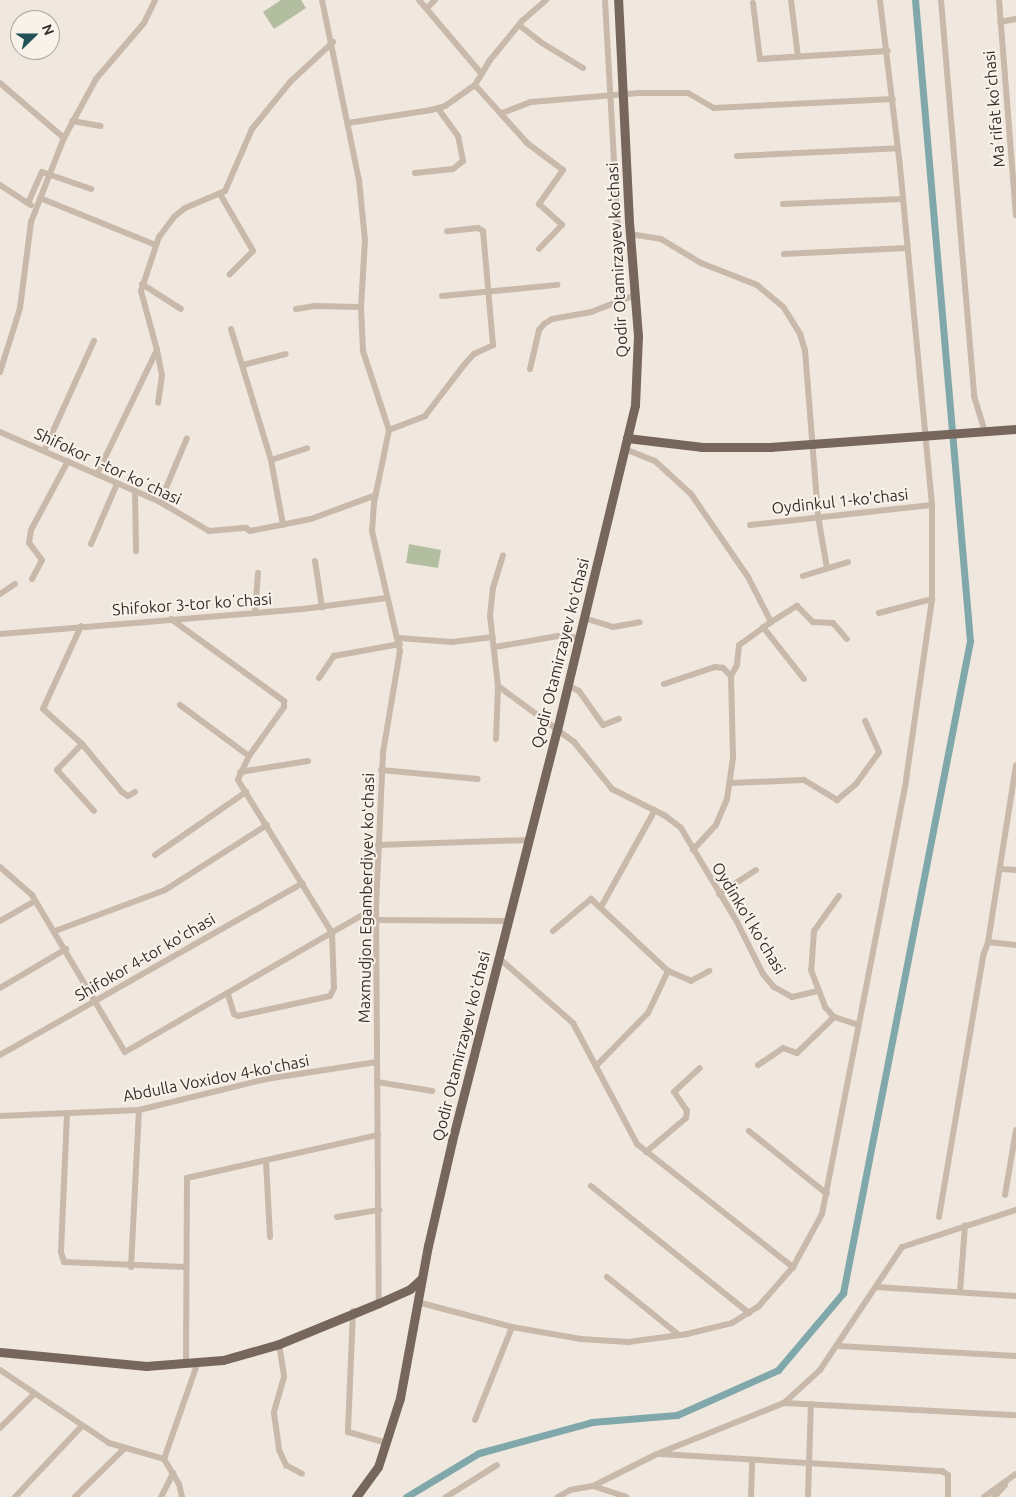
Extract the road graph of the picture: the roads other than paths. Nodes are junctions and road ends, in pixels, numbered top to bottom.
1 (155, 0) edge
2 (322, 0) edge
3 (419, 0) edge
4 (436, 0) edge
5 (546, 0) edge
6 (605, 0) edge
7 (618, 0) edge
8 (791, 0) edge
9 (880, 0) edge
10 (941, 0) edge
11 (999, 0) edge
12 (753, 3) dead end
13 (427, 8) junction
14 (1016, 19) edge
15 (1000, 22) junction
16 (519, 25) junction
17 (333, 42) junction
18 (888, 51) junction
19 (798, 57) junction
20 (583, 68) dead end
21 (481, 73) junction
22 (0, 83) edge
23 (475, 86) junction
24 (1016, 94) edge
25 (624, 95) junction
26 (1008, 96) junction
27 (610, 97) junction
28 (893, 99) junction
29 (438, 108) junction
30 (502, 113) junction
31 (72, 121) junction
32 (348, 123) junction
33 (101, 126) dead end
34 (64, 138) junction
35 (611, 140) junction
36 (624, 140) junction
37 (898, 148) junction
38 (737, 156) dead end
39 (50, 172) junction
40 (415, 173) dead end
41 (1014, 173) edge
42 (613, 179) junction
43 (626, 179) junction
44 (0, 185) edge
45 (91, 189) dead end
46 (220, 194) junction
47 (40, 198) junction
48 (903, 199) junction
49 (28, 203) junction
50 (783, 204) dead end
51 (36, 208) junction
52 (1016, 215) edge
53 (629, 222) junction
54 (616, 224) junction
55 (447, 231) dead end
56 (630, 234) junction
57 (156, 245) junction
58 (907, 248) junction
59 (539, 249) dead end
60 (784, 254) dead end
61 (230, 274) dead end
62 (142, 284) junction
63 (557, 285) dead end
64 (488, 290) junction
65 (635, 295) junction
66 (442, 296) dead end
67 (622, 301) junction
68 (360, 306) junction
69 (181, 309) dead end
70 (296, 309) dead end
71 (231, 329) dead end
72 (94, 341) dead end
73 (0, 348) edge
74 (157, 350) junction
75 (7, 351) junction
76 (286, 354) dead end
77 (243, 365) junction
78 (530, 369) dead end
79 (0, 372) edge
80 (158, 403) dead end
81 (1016, 429) edge
82 (389, 430) junction
83 (982, 431) junction
84 (0, 432) edge
85 (927, 437) junction
86 (187, 438) dead end
87 (627, 438) junction
88 (812, 446) junction
89 (307, 448) dead end
90 (625, 449) junction
91 (44, 452) junction
92 (271, 460) junction
93 (68, 462) junction
94 (97, 474) junction
95 (117, 484) junction
96 (135, 491) junction
97 (376, 495) junction
98 (160, 502) junction
99 (932, 505) junction
100 (818, 516) junction
101 (283, 524) junction
102 (750, 525) dead end
103 (91, 544) dead end
104 (136, 552) dead end
105 (502, 556) dead end
106 (315, 561) dead end
107 (848, 562) dead end
108 (827, 568) junction
109 (258, 572) dead end
110 (803, 576) dead end
111 (32, 579) dead end
112 (15, 584) dead end
113 (0, 594) edge
114 (386, 598) junction
115 (932, 599) junction
116 (322, 607) junction
117 (255, 613) junction
118 (879, 613) dead end
119 (584, 618) junction
120 (171, 619) junction
121 (640, 622) dead end
122 (770, 622) junction
123 (81, 626) junction
124 (763, 627) junction
125 (0, 634) edge
126 (493, 637) junction
127 (580, 638) junction
128 (847, 639) dead end
129 (399, 641) junction
130 (495, 647) junction
131 (731, 676) junction
132 (318, 678) dead end
133 (804, 678) dead end
134 (664, 684) dead end
135 (568, 685) junction
136 (498, 686) junction
137 (180, 705) dead end
138 (619, 720) dead end
139 (865, 721) dead end
140 (557, 730) junction
141 (496, 739) dead end
142 (82, 744) junction
143 (248, 756) junction
144 (308, 762) dead end
145 (1016, 765) edge
146 (381, 770) junction
147 (240, 772) junction
148 (478, 779) dead end
149 (731, 782) junction
150 (135, 792) dead end
151 (246, 792) junction
152 (1014, 802) edge
153 (655, 810) junction
154 (94, 811) dead end
155 (267, 826) junction
156 (529, 840) junction
157 (378, 845) junction
158 (693, 850) junction
159 (155, 855) dead end
160 (0, 867) edge
161 (1001, 869) junction
162 (756, 870) dead end
163 (1016, 870) edge
164 (304, 883) junction
165 (719, 894) junction
166 (839, 896) dead end
167 (35, 901) junction
168 (376, 907) junction
169 (601, 907) junction
170 (376, 920) junction
171 (0, 921) edge
172 (509, 922) junction
173 (55, 931) junction
174 (553, 931) dead end
175 (332, 933) junction
176 (988, 942) junction
177 (1016, 945) edge
178 (66, 950) junction
179 (500, 958) junction
180 (668, 971) junction
181 (709, 971) dead end
182 (0, 988) edge
183 (817, 991) junction
184 (228, 994) junction
185 (95, 1002) junction
186 (834, 1017) junction
187 (858, 1026) junction
188 (0, 1055) edge
189 (377, 1062) junction
190 (597, 1064) junction
191 (758, 1065) dead end
192 (700, 1068) dead end
193 (377, 1082) junction
194 (432, 1091) dead end
195 (139, 1110) junction
196 (67, 1114) junction
197 (0, 1116) edge
198 (1016, 1130) edge
199 (749, 1131) dead end
200 (378, 1135) junction
201 (646, 1152) junction
202 (266, 1162) junction
203 (591, 1186) dead end
204 (827, 1194) junction
205 (1005, 1195) dead end
206 (379, 1210) junction
207 (1016, 1210) edge
208 (336, 1217) dead end
209 (939, 1217) dead end
210 (965, 1225) junction
211 (270, 1238) dead end
212 (131, 1267) junction
213 (185, 1267) junction
214 (794, 1267) junction
215 (607, 1277) dead end
216 (422, 1279) junction
217 (876, 1287) junction
218 (960, 1292) junction
219 (1016, 1296) edge
220 (417, 1302) junction
221 (379, 1303) junction
222 (353, 1311) junction
223 (749, 1313) junction
224 (512, 1327) junction
225 (679, 1335) junction
226 (279, 1344) junction
227 (838, 1346) junction
228 (0, 1352) edge
229 (1016, 1356) edge
230 (186, 1364) junction
231 (197, 1364) junction
232 (0, 1370) edge
233 (33, 1395) junction
234 (784, 1403) junction
235 (811, 1404) junction
236 (1016, 1416) edge
237 (475, 1420) dead end
238 (82, 1426) junction
239 (0, 1428) edge
240 (387, 1443) junction
241 (124, 1449) junction
242 (657, 1454) junction
243 (164, 1459) junction
244 (752, 1460) junction
245 (809, 1463) junction
246 (497, 1465) dead end
247 (173, 1473) junction
248 (302, 1474) dead end
249 (1016, 1474) edge
250 (1009, 1480) junction
251 (593, 1486) junction
252 (15, 1497) edge
253 (75, 1497) edge
254 (162, 1497) edge
255 (182, 1497) edge
256 (356, 1497) edge
257 (446, 1497) edge
258 (558, 1497) edge
259 (626, 1497) edge
260 (751, 1497) edge
261 (808, 1497) edge
262 (948, 1497) edge
263 (984, 1497) edge
264 (994, 1497) edge

1 - 31 street
2 - 17 street
3 - 13 street
4 - 13 street
5 - 16 street
6 - 27 street
7 - 25 main road, Qodir Otamirzayev koʻchasi
8 - 19 street
9 - 18 street
10 - 83 street
11 - 15 street, Maʼrifat ko'chasi
12 - 19 street
13 - 21 street
14 - 15 street
15 - 26 street, Maʼrifat ko'chasi
16 - 20 street
16 - 21 street
17 - 32 street
17 - 46 street
18 - 19 street
18 - 28 street
21 - 23 street
22 - 34 street
23 - 29 street
23 - 30 street
24 - 26 street
25 - 27 street
25 - 28 street
25 - 36 main road, Qodir Otamirzayev koʻchasi
26 - 41 street, Maʼrifat ko'chasi
27 - 30 street
27 - 35 street
28 - 37 street
29 - 32 street
29 - 40 street
30 - 59 street
31 - 33 street
31 - 34 street
32 - 68 street
34 - 39 street
35 - 36 street
35 - 42 street
36 - 43 main road, Qodir Otamirzayev koʻchasi
37 - 38 street
37 - 48 street
39 - 45 street
39 - 47 street
39 - 49 street
41 - 52 street, Maʼrifat ko'chasi
42 - 43 street
42 - 54 street
43 - 53 main road, Qodir Otamirzayev koʻchasi
44 - 49 street
46 - 57 street
46 - 61 street
47 - 51 street
47 - 57 street
48 - 50 street
48 - 58 street
49 - 51 street
51 - 75 street
53 - 54 street
53 - 56 main road, Qodir Otamirzayev koʻchasi
54 - 67 street
55 - 64 street
56 - 65 main road, Qodir Otamirzayev koʻchasi
56 - 88 street
57 - 62 street
58 - 60 street
58 - 85 street
62 - 69 street
62 - 74 street
63 - 64 street
64 - 66 street
64 - 82 street
65 - 67 street
65 - 87 main road, Qodir Otamirzayev koʻchasi
67 - 78 street
68 - 70 street
68 - 82 street
71 - 77 street
72 - 91 street
73 - 75 street
74 - 80 street
74 - 94 street
75 - 79 street
76 - 77 street
77 - 92 street
81 - 83 main road
82 - 97 street, Maxmudjon Egamberdiyev koʻchasi
83 - 85 main road
84 - 91 street, Shifokor 1-tor koʼchasi
85 - 88 main road
85 - 99 street
86 - 98 street
87 - 88 main road
87 - 90 main road, Qodir Otamirzayev koʻchasi
88 - 100 street
89 - 92 street
90 - 119 main road, Qodir Otamirzayev koʻchasi
90 - 122 street
91 - 93 street, Shifokor 1-tor koʼchasi
92 - 101 street
93 - 94 street, Shifokor 1-tor koʼchasi
93 - 111 street
94 - 95 street, Shifokor 1-tor koʼchasi
95 - 96 street, Shifokor 1-tor koʼchasi
95 - 103 street
96 - 98 street, Shifokor 1-tor koʼchasi
96 - 104 street
97 - 101 street, Shifokor 1-tor koʼchasi
97 - 114 street, Maxmudjon Egamberdiyev koʻchasi
98 - 101 street, Shifokor 1-tor koʼchasi
99 - 100 street, Oydinkul 1-ko'chasi
99 - 115 street
100 - 102 street, Oydinkul 1-ko'chasi
100 - 108 street
105 - 126 street
106 - 116 street
107 - 108 street
108 - 110 street
109 - 117 street
112 - 113 street
114 - 116 street, Shifokor 3-tor koʼchasi
114 - 129 street, Maxmudjon Egamberdiyev koʻchasi
115 - 118 street
115 - 187 street
116 - 117 street, Shifokor 3-tor koʼchasi
117 - 120 street, Shifokor 3-tor koʼchasi
119 - 121 street
119 - 127 main road, Qodir Otamirzayev koʻchasi
120 - 123 street, Shifokor 3-tor koʼchasi
120 - 143 street
122 - 124 street, Oydinkoʻl koʻchasi
122 - 128 street, Oydinkoʻl koʻchasi
123 - 125 street, Shifokor 3-tor koʼchasi
123 - 142 street
124 - 131 street, Oydinkoʻl koʻchasi
124 - 133 street
126 - 129 street
126 - 130 street
127 - 130 street
127 - 135 main road, Qodir Otamirzayev koʻchasi
129 - 132 street
129 - 146 street, Maxmudjon Egamberdiyev koʻchasi
130 - 136 street
131 - 134 street
131 - 149 street, Oydinkoʻl koʻchasi
135 - 138 street
135 - 140 main road, Qodir Otamirzayev koʻchasi
136 - 140 street, Oydinkoʻl koʻchasi
136 - 141 street
137 - 143 street
139 - 149 street
140 - 153 street, Oydinkoʻl koʻchasi
140 - 156 main road, Qodir Otamirzayev koʻchasi
142 - 150 street
142 - 154 street
143 - 147 street
144 - 147 street
145 - 152 street
146 - 148 street
146 - 157 street, Maxmudjon Egamberdiyev koʻchasi
147 - 151 street
149 - 158 street, Oydinkoʻl koʻchasi
151 - 155 street
151 - 159 street
152 - 161 street
153 - 158 street, Oydinkoʻl koʻchasi
153 - 169 street
155 - 164 street
155 - 173 street
156 - 157 street
156 - 172 main road, Qodir Otamirzayev koʻchasi
157 - 168 street, Maxmudjon Egamberdiyev koʻchasi
158 - 165 street, Oydinkoʻl koʻchasi
160 - 167 street
161 - 163 street
161 - 176 street
162 - 165 street
164 - 175 street
164 - 185 street, Shifokor 4-tor ko'chasi
165 - 183 street, Oydinkoʻl koʻchasi
166 - 183 street
167 - 171 street
167 - 173 street
168 - 170 street, Maxmudjon Egamberdiyev koʻchasi
168 - 175 street
169 - 174 street
169 - 180 street
170 - 172 street
170 - 189 street, Maxmudjon Egamberdiyev koʻchasi
172 - 179 main road, Qodir Otamirzayev koʻchasi
173 - 178 street
175 - 184 street
175 - 184 street
176 - 177 street
176 - 209 street
178 - 182 street
178 - 185 street
179 - 190 street
179 - 216 main road, Qodir Otamirzayev koʻchasi
180 - 181 street
180 - 190 street
183 - 186 street
184 - 185 street
185 - 188 street, Shifokor 4-tor ko'chasi
186 - 187 street
186 - 191 street
187 - 204 street
189 - 193 street, Maxmudjon Egamberdiyev koʻchasi
189 - 195 street, Abdulla Voxidov 4-ko'chasi
190 - 201 street
192 - 201 street
193 - 194 street
193 - 200 street, Maxmudjon Egamberdiyev koʻchasi
195 - 196 street, Abdulla Voxidov 4-ko'chasi
195 - 212 street
196 - 197 street, Abdulla Voxidov 4-ko'chasi
196 - 212 street
198 - 205 street
199 - 204 street
200 - 202 street
200 - 206 street, Maxmudjon Egamberdiyev koʻchasi
201 - 214 street
202 - 211 street
202 - 213 street
203 - 223 street
204 - 214 street
206 - 208 street
206 - 221 street, Maxmudjon Egamberdiyev koʻchasi
207 - 210 street
210 - 217 street
210 - 218 street
212 - 213 street
213 - 230 street
214 - 223 street
215 - 225 street
216 - 220 main road, Qodir Otamirzayev koʻchasi
216 - 221 main road
217 - 218 street
217 - 227 street
218 - 219 street
220 - 224 street
220 - 240 main road, Qodir Otamirzayev koʻchasi
221 - 222 main road
222 - 226 main road
222 - 240 street
223 - 225 street
224 - 225 street
224 - 237 street
226 - 231 main road
226 - 248 street
227 - 229 street
227 - 234 street
228 - 230 main road
230 - 231 main road
231 - 243 street
232 - 233 street
233 - 238 street
233 - 239 street
234 - 235 street
234 - 242 street
235 - 236 street
235 - 245 street
238 - 241 street
238 - 252 street
240 - 256 main road, Qodir Otamirzayev koʻchasi
241 - 243 street
241 - 253 street
242 - 244 street
242 - 251 street
243 - 247 street
244 - 245 street
244 - 260 street
245 - 261 street
245 - 262 street
246 - 257 street
247 - 254 street
247 - 255 street
249 - 250 street
250 - 263 street
250 - 264 street
251 - 258 street
251 - 259 street

